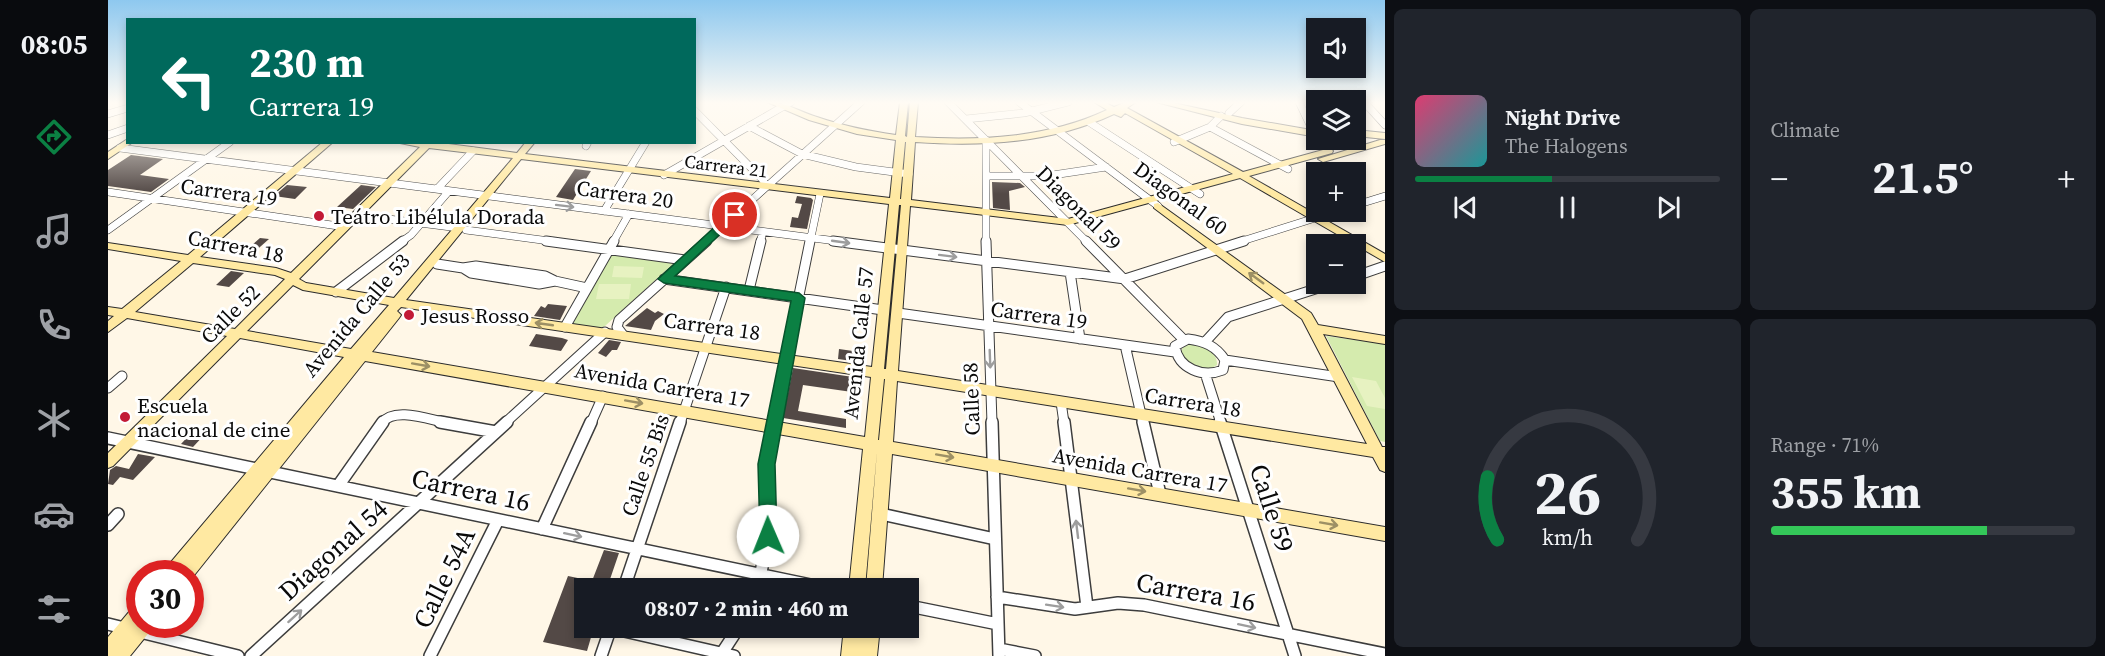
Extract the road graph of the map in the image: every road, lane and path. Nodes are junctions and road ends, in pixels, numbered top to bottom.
1 (717, 133) edge
2 (737, 133) edge
3 (762, 133) edge
4 (827, 133) edge
5 (875, 133) edge
6 (901, 133) edge
7 (912, 133) edge
8 (979, 133) edge
9 (1045, 133) edge
10 (1060, 133) edge
11 (1105, 133) edge
12 (1161, 133) edge
13 (1197, 133) edge
14 (1220, 133) edge
15 (1366, 136) edge
16 (901, 137) junction
17 (912, 138) junction
18 (1366, 139) edge
19 (724, 140) junction
20 (986, 140) junction
21 (1384, 140) edge
22 (1177, 141) junction
23 (227, 144) edge
24 (327, 144) edge
25 (428, 144) edge
26 (530, 144) edge
27 (536, 144) edge
28 (645, 144) edge
29 (125, 145) edge
30 (1330, 150) edge
31 (472, 151) junction
32 (802, 154) junction
33 (108, 156) edge
34 (522, 157) junction
35 (206, 160) junction
36 (1106, 167) junction
37 (1284, 167) junction
38 (629, 170) junction
39 (295, 171) junction
40 (897, 173) junction
41 (909, 174) junction
42 (664, 175) junction
43 (986, 176) junction
44 (1025, 179) junction
45 (1242, 179) junction
46 (389, 183) junction
47 (766, 187) junction
48 (437, 189) junction
49 (449, 191) junction
50 (1196, 191) junction
51 (108, 192) edge
52 (820, 194) junction
53 (490, 196) junction
54 (1385, 196) edge
55 (152, 198) junction
56 (1366, 202) edge
57 (900, 203) junction
58 (1154, 203) junction
59 (604, 211) junction
60 (247, 212) junction
61 (629, 214) junction
62 (985, 214) junction
63 (357, 215) junction
64 (1306, 216) edge
65 (1306, 221) edge
66 (1315, 222) edge
67 (1317, 222) edge
68 (421, 223) junction
69 (1070, 224) junction
70 (345, 227) junction
71 (722, 227) junction
72 (462, 229) junction
73 (108, 230) edge
74 (763, 232) junction
75 (1333, 234) edge
76 (811, 238) junction
77 (108, 246) edge
78 (609, 248) junction
79 (890, 248) junction
80 (1216, 248) junction
81 (903, 250) junction
82 (1366, 255) edge
83 (191, 259) junction
84 (1385, 259) edge
85 (685, 260) junction
86 (986, 261) junction
87 (437, 264) junction
88 (1385, 266) edge
89 (1070, 272) junction
90 (1366, 273) edge
91 (664, 279) junction
92 (1125, 279) junction
93 (292, 280) junction
94 (726, 287) junction
95 (587, 288) junction
96 (749, 290) junction
97 (1306, 291) edge
98 (336, 292) junction
99 (799, 298) junction
100 (1284, 298) junction
101 (400, 303) junction
102 (108, 310) edge
103 (884, 310) junction
104 (898, 313) junction
105 (125, 314) junction
106 (988, 326) junction
107 (565, 327) junction
108 (108, 328) edge
109 (1316, 329) junction
110 (605, 332) junction
111 (239, 333) junction
112 (623, 335) junction
113 (1080, 339) junction
114 (1184, 340) junction
115 (1385, 340) edge
116 (1205, 342) junction
117 (1125, 345) junction
118 (706, 347) junction
119 (1174, 352) junction
120 (358, 354) junction
121 (786, 358) junction
122 (1225, 360) junction
123 (877, 372) junction
124 (1205, 373) junction
125 (893, 375) junction
126 (122, 376) dead end
127 (1340, 377) junction
128 (546, 386) junction
129 (108, 388) edge
130 (991, 391) junction
131 (603, 396) junction
132 (1061, 402) junction
133 (684, 410) junction
134 (1142, 415) junction
135 (774, 426) junction
136 (1222, 428) junction
137 (496, 432) junction
138 (108, 438) edge
139 (128, 442) junction
140 (871, 443) junction
141 (887, 446) junction
142 (1382, 453) edge
143 (108, 462) edge
144 (993, 465) junction
145 (1385, 466) edge
146 (263, 471) junction
147 (1070, 478) junction
148 (338, 486) junction
149 (1160, 494) junction
150 (418, 503) junction
151 (1249, 510) junction
152 (118, 514) dead end
153 (881, 514) junction
154 (498, 520) junction
155 (108, 525) edge
156 (542, 529) junction
157 (1385, 534) edge
158 (995, 539) junction
159 (637, 549) junction
160 (184, 560) edge
161 (196, 560) edge
162 (762, 575) junction
163 (627, 578) edge
164 (761, 578) edge
165 (777, 578) edge
166 (858, 578) edge
167 (875, 578) edge
168 (997, 597) junction
169 (919, 608) edge
170 (1087, 608) junction
171 (108, 624) edge
172 (998, 624) junction
173 (126, 626) edge
174 (1288, 634) junction
175 (126, 637) edge
176 (131, 638) edge
177 (173, 638) edge
178 (607, 638) edge
179 (653, 638) edge
180 (734, 638) edge
181 (852, 638) edge
182 (870, 638) edge
183 (108, 651) edge
184 (999, 652) edge
185 (1385, 654) edge
186 (725, 655) edge
187 (119, 656) edge
188 (238, 656) edge
189 (251, 656) edge
190 (430, 656) edge
191 (601, 656) edge
192 (850, 656) edge
193 (868, 656) edge
194 (1035, 656) edge
195 (1295, 656) edge

1 - 19 street
2 - 19 street
3 - 32 street
4 - 32 street
5 - 16 street
6 - 16 street, Avenida Calle 57
7 - 17 street, Avenida Calle 57
8 - 20 street, Diagonal 59
9 - 20 street
10 - 36 street, Diagonal 60
11 - 50 street
12 - 22 street
13 - 22 street
14 - 37 street
15 - 21 street
16 - 17 street
16 - 40 street, Avenida Calle 57
17 - 20 street
17 - 41 street, Avenida Calle 57
18 - 21 street
19 - 42 street
19 - 47 street
20 - 43 street, Calle 58
20 - 44 street, Diagonal 59
21 - 37 street
22 - 45 street
23 - 35 street
24 - 39 street
25 - 31 street, Carrera 21
25 - 46 street, Calle 52
26 - 34 street, Avenida Calle 53
27 - 34 street, Avenida Calle 53
28 - 38 street
29 - 33 street
29 - 35 street, Carrera 20
30 - 37 street
31 - 34 street, Carrera 21
31 - 48 street
32 - 40 street
32 - 47 street
34 - 38 street, Carrera 21
34 - 53 street, Avenida Calle 53
35 - 39 street, Carrera 20
35 - 55 street
36 - 44 street
36 - 58 street, Diagonal 60
37 - 45 street
38 - 42 street, Carrera 21
38 - 59 street
39 - 46 street, Carrera 20
39 - 60 street
40 - 41 street
40 - 57 street, Avenida Calle 57
41 - 57 street, Avenida Calle 57
42 - 47 street, Carrera 21
43 - 44 street
43 - 62 street, Calle 58
44 - 69 street, Diagonal 59
45 - 50 street
45 - 64 street
46 - 48 street, Carrera 20
46 - 63 street, Calle 52
47 - 52 street, Carrera 21
47 - 71 street
48 - 49 street, Carrera 20
49 - 53 street, Carrera 20
49 - 68 street
50 - 58 street
51 - 55 street, Carrera 19
52 - 57 street, Carrera 21
52 - 76 street
53 -> 59 street, Carrera 20
53 - 72 street, Avenida Calle 53
54 - 56 street
55 - 60 street, Carrera 19
55 - 73 street
57 - 62 street, Carrera 21
57 - 79 street, Avenida Calle 57
57 - 81 street, Avenida Calle 57
58 - 69 street
58 - 80 street, Diagonal 60
59 - 61 street, Carrera 20
60 - 70 street, Carrera 19
60 - 83 street
61 - 71 street, Carrera 20
61 - 78 street
62 - 69 street, Carrera 21
62 - 86 street, Calle 58
63 - 68 street
63 - 70 street, Calle 52
65 - 80 street
66 - 75 street
67 - 84 street
68 - 72 street
68 - 98 street
69 - 92 street, Diagonal 59
70 - 93 street, Calle 52
71 - 74 street, Carrera 20
71 - 85 street
72 - 78 street
72 - 87 street, Avenida Calle 53
72 - 101 street, Avenida Calle 53
74 - 76 street, Carrera 20
74 - 96 street
76 -> 79 street, Carrera 20
76 - 99 street
77 - 83 street, Carrera 18
78 - 85 street
78 - 95 street
79 - 81 street, Carrera 20
79 - 103 street, Avenida Calle 57
80 - 92 street
100 -> 80 street, Diagonal 60
81 -> 86 street, Carrera 20
81 - 104 street, Avenida Calle 57
82 - 88 street
83 - 93 street, Carrera 18
83 - 105 street
85 - 91 street
86 - 89 street, Carrera 20
86 - 106 street, Calle 58
87 - 95 street
87 - 101 street, Avenida Calle 53
88 - 90 street
89 - 92 street, Carrera 20
89 - 113 street
91 - 94 street
91 - 112 street
92 - 114 street, Diagonal 59
93 - 98 street, Carrera 18
93 - 111 street, Calle 52
94 - 96 street
94 - 118 street, Calle 55 Bis
95 - 107 street
96 - 99 street
97 - 100 street
98 - 101 street, Carrera 18
99 - 103 street
99 - 121 street
100 - 109 street, Diagonal 60
100 - 116 street
107 -> 101 street, Carrera 18
101 - 120 street, Avenida Calle 53
102 - 105 street, Avenida Carrera 17
103 - 123 street, Avenida Calle 57
104 - 106 street, Carrera 19
104 - 125 street, Avenida Calle 57
105 - 108 street
105 - 111 street, Avenida Carrera 17
106 - 113 street, Carrera 19
106 -> 130 street, Calle 58
107 - 110 street, Carrera 18
109 - 115 street
109 - 127 street, Diagonal 60
110 - 112 street, Carrera 18
110 - 128 street, Diagonal 54
111 - 120 street, Avenida Carrera 17
111 - 139 street, Calle 52
112 - 118 street, Carrera 18
113 - 117 street, Carrera 19
114 - 116 street
114 - 119 street
116 - 122 street
117 - 119 street, Carrera 19
117 - 134 street
118 - 121 street, Carrera 18
118 - 133 street, Calle 55 Bis
119 - 124 street
120 -> 128 street, Avenida Carrera 17
120 - 146 street, Avenida Calle 53
121 - 123 street, Carrera 18
121 - 135 street
122 - 124 street
122 - 127 street
123 - 125 street, Carrera 18
123 - 140 street, Avenida Calle 57
124 - 136 street, Calle 59
125 - 130 street, Carrera 18
125 - 141 street, Avenida Calle 57
126 - 129 street
127 - 142 street, Diagonal 60
128 - 131 street, Avenida Carrera 17
128 - 137 street, Diagonal 54
130 - 132 street, Carrera 18
130 - 144 street, Calle 58
131 -> 133 street, Avenida Carrera 17
131 - 156 street
132 - 134 street, Carrera 18
132 - 147 street
133 - 135 street, Avenida Carrera 17
133 - 159 street, Calle 55 Bis
134 - 136 street, Carrera 18
134 - 149 street
135 - 140 street, Avenida Carrera 17
135 - 162 street
136 - 142 street, Carrera 18
136 - 151 street, Calle 59
137 - 148 street
137 - 150 street, Diagonal 54
138 - 139 street, Carrera 16
139 - 143 street, Calle 52
139 - 146 street, Carrera 16
140 - 141 street, Avenida Carrera 17
140 - 166 street, Avenida Calle 57
141 -> 144 street, Avenida Carrera 17
141 - 153 street, Avenida Calle 57
142 - 145 street, Diagonal 60
144 - 147 street, Avenida Carrera 17
144 - 158 street, Calle 58
146 - 148 street, Carrera 16
146 - 160 street, Avenida Calle 53
146 - 161 street, Avenida Calle 53
147 -> 149 street, Avenida Carrera 17
170 -> 147 street
148 - 150 street, Carrera 16
149 - 151 street, Avenida Carrera 17
150 - 154 street, Carrera 16
189 -> 150 street, Diagonal 54
151 -> 157 street, Avenida Carrera 17
151 - 174 street, Calle 59
152 - 155 street
153 - 158 street
153 - 167 street, Avenida Calle 57
154 - 156 street, Carrera 16
154 - 190 street, Calle 54A
156 -> 159 street, Carrera 16
158 - 168 street, Calle 58
159 - 162 street, Carrera 16
159 - 163 street, Calle 55 Bis
162 - 164 street
162 - 165 street, Carrera 16
168 -> 170 street, Carrera 16
168 - 172 street, Calle 58
169 - 172 street
170 -> 174 street, Carrera 16
171 - 173 street
172 - 184 street, Calle 58
174 - 185 street, Carrera 16
174 - 195 street, Calle 59
175 - 183 street
176 - 187 street
177 - 188 street
178 - 191 street
179 - 186 street
180 - 186 street
181 - 192 street
182 - 193 street
184 - 194 street

